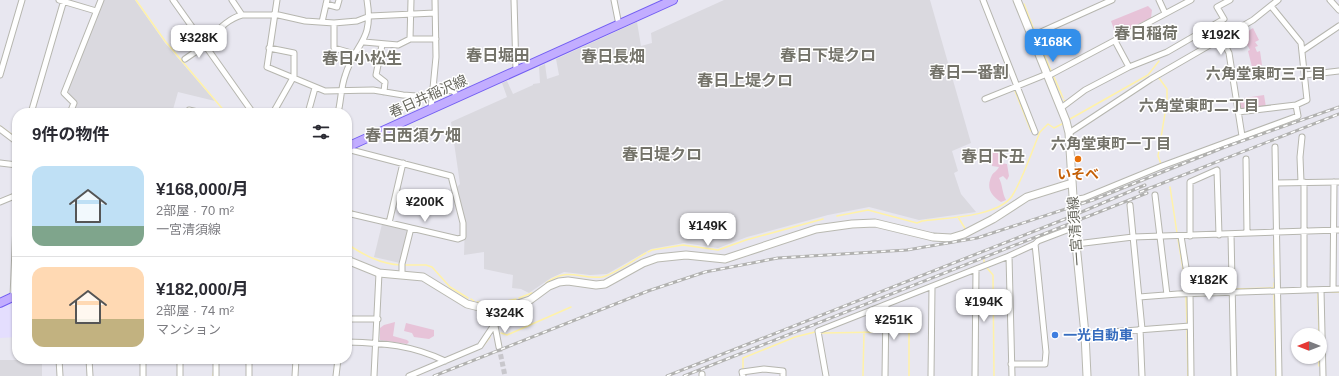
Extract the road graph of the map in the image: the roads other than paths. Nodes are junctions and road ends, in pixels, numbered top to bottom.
1 (22, 0) edge
2 (62, 0) edge
3 (101, 0) edge
4 (173, 0) edge
5 (232, 0) edge
6 (277, 0) edge
7 (339, 0) edge
8 (367, 0) edge
9 (411, 0) edge
10 (435, 0) edge
11 (514, 0) edge
12 (614, 0) edge
13 (673, 0) edge
14 (983, 0) edge
15 (1018, 0) edge
16 (1112, 0) edge
17 (1160, 0) edge
18 (1191, 0) edge
19 (1230, 0) edge
20 (1278, 0) edge
21 (1330, 0) edge
22 (326, 2) edge
23 (1271, 6) junction
24 (1339, 10) edge
25 (96, 11) junction
26 (435, 12) junction
27 (1165, 13) junction
28 (410, 14) junction
29 (242, 15) junction
30 (274, 15) junction
31 (370, 16) junction
32 (322, 22) junction
33 (334, 23) junction
34 (619, 25) junction
35 (1339, 26) edge
36 (1032, 36) junction
37 (410, 39) junction
38 (436, 39) junction
39 (1222, 39) junction
40 (1115, 41) junction
41 (364, 42) junction
42 (204, 45) junction
43 (382, 45) junction
44 (269, 48) junction
45 (1302, 51) junction
46 (355, 54) junction
47 (185, 59) dead end
48 (1129, 67) junction
49 (516, 71) junction
50 (1339, 71) edge
51 (0, 75) edge
52 (1048, 75) junction
53 (1305, 75) junction
54 (294, 78) junction
55 (1017, 86) junction
56 (315, 88) junction
57 (432, 89) junction
58 (343, 90) junction
59 (384, 92) junction
60 (431, 97) junction
61 (458, 97) junction
62 (985, 99) dead end
63 (1296, 105) junction
64 (32, 108) edge
65 (72, 108) edge
66 (249, 108) edge
67 (276, 108) edge
68 (309, 108) edge
69 (339, 108) edge
70 (1061, 108) junction
71 (431, 109) junction
72 (1238, 112) junction
73 (0, 129) edge
74 (1035, 132) dead end
75 (1069, 133) junction
76 (1242, 136) junction
77 (1302, 137) dead end
78 (12, 138) edge
79 (352, 146) edge
80 (1275, 147) dead end
81 (352, 149) edge
82 (1246, 159) dead end
83 (0, 163) edge
84 (403, 163) junction
85 (12, 164) edge
86 (1302, 182) junction
87 (1336, 182) edge
88 (1072, 183) junction
89 (1276, 183) junction
90 (1155, 195) dead end
91 (12, 197) edge
92 (1073, 200) junction
93 (0, 202) edge
94 (1130, 205) dead end
95 (352, 214) edge
96 (389, 223) junction
97 (411, 228) junction
98 (1074, 230) junction
99 (1336, 230) edge
100 (1304, 231) junction
101 (1277, 232) junction
102 (1247, 233) junction
103 (1231, 234) junction
104 (1218, 235) junction
105 (1181, 236) junction
106 (1190, 236) junction
107 (1133, 237) junction
108 (1160, 237) junction
109 (1035, 244) junction
110 (1076, 244) junction
111 (1009, 256) junction
112 (352, 262) edge
113 (976, 269) junction
114 (379, 273) junction
115 (402, 275) junction
116 (932, 287) junction
117 (1336, 289) edge
118 (1278, 290) junction
119 (1304, 290) junction
120 (1321, 290) junction
121 (1232, 292) junction
122 (1190, 293) junction
123 (1167, 295) junction
124 (12, 297) edge
125 (1139, 298) junction
126 (0, 303) edge
127 (886, 305) junction
128 (492, 310) junction
129 (352, 319) edge
130 (378, 319) junction
131 (494, 325) junction
132 (1190, 326) junction
133 (1141, 329) junction
134 (1085, 334) junction
135 (352, 342) edge
136 (376, 342) junction
137 (499, 347) tunnel mouth
138 (445, 361) junction
139 (59, 364) edge
140 (90, 364) edge
141 (143, 364) edge
142 (180, 364) edge
143 (216, 364) edge
144 (249, 364) edge
145 (296, 364) edge
146 (337, 364) edge
147 (1011, 364) junction
148 (60, 376) edge
149 (90, 376) edge
150 (143, 376) edge
151 (180, 376) edge
152 (216, 376) edge
153 (249, 376) edge
154 (295, 376) edge
155 (336, 376) edge
156 (374, 376) edge
157 (409, 376) edge
158 (742, 376) edge
159 (783, 376) edge
160 (826, 376) edge
161 (885, 376) edge
162 (931, 376) edge
163 (975, 376) edge
164 (1012, 376) edge
165 (1087, 376) edge
166 (1142, 376) edge
167 (1190, 376) edge
168 (1234, 376) edge
169 (1279, 376) edge
170 (1323, 376) edge

1 - 51 street
2 - 25 street
2 - 64 street
3 - 25 street
4 - 42 street
5 - 29 street
6 - 30 street
7 - 22 street
8 - 31 street
9 - 28 street
10 - 26 street
11 - 49 street
12 - 34 street
13 - 34 main road, 春日井稲沢線
14 - 55 street
15 - 36 main road, 一宮清須線
16 - 36 street
17 - 27 street
18 - 27 street
19 - 48 street
20 - 23 street
21 - 24 street
22 - 32 street
23 - 39 street
23 - 45 street
25 - 65 street
26 - 28 street
26 - 38 street
27 - 40 street
28 - 31 street
28 - 37 street
29 - 30 street
29 - 42 street
30 - 32 street
30 - 44 street
31 - 33 street
31 - 41 street
32 - 33 street
33 - 46 street
34 - 49 main road, 春日井稲沢線
35 - 45 street
36 - 52 main road, 一宮清須線
37 - 38 street
37 - 43 street
38 - 57 street
39 - 72 street
39 - 75 street
40 - 48 street
40 - 52 street
41 - 43 street
41 - 46 street
42 - 47 street
42 - 66 street
43 - 59 street
44 - 54 street
44 - 54 street
45 - 53 street
46 - 58 street
48 - 70 street
49 - 61 main road, 春日井稲沢線
50 - 53 street
52 - 55 street
52 - 70 main road, 一宮清須線
53 - 63 street
54 - 56 street
54 - 67 street
55 - 62 street
55 - 74 street
56 - 58 street
56 - 68 street
57 - 60 street
57 - 61 street
58 - 59 street
58 - 69 street
59 - 60 street
60 - 71 street
61 - 71 main road, 春日井稲沢線
63 - 72 street
63 - 76 street
70 - 75 main road, 一宮清須線
71 - 79 main road, 春日井稲沢線
72 - 76 street
73 - 78 street
75 - 88 main road, 一宮清須線
76 - 92 street
77 - 86 street
80 - 89 street
81 - 84 street
82 - 102 street
83 - 85 street
84 - 96 street
84 - 97 street
86 - 87 street
86 - 89 street
86 - 100 street
87 - 99 street
88 - 92 main road, 一宮清須線
88 - 128 main road
89 - 101 street
90 - 108 street
91 - 93 street
92 - 98 main road, 一宮清須線
94 - 107 street
95 - 96 street
96 - 97 street
97 - 115 street
98 - 109 street
98 - 110 main road, 一宮清須線
99 - 100 street
99 - 117 street
100 - 101 street
100 - 119 street
101 - 102 street
101 - 118 street
102 - 103 street
103 - 104 street
103 - 121 street
104 - 106 street
104 - 106 street
105 - 106 street
105 - 108 street
105 - 122 street
107 - 108 street
107 - 110 street
107 - 125 street
108 - 123 street
109 - 111 street
109 - 147 street
110 - 134 main road, 一宮清須線
111 - 113 street
111 - 147 street
112 - 114 main road
113 - 116 street
113 - 163 street
114 - 115 main road
114 - 130 street
115 - 128 main road
116 - 127 street
116 - 162 street
117 - 120 street
118 - 119 street
118 - 121 street
118 - 169 street
119 - 120 street
120 - 170 street
121 - 122 street
121 - 168 street
122 - 123 street
122 - 132 street
123 - 125 street
124 - 126 main road
125 - 133 street
127 - 160 street
127 - 161 street
128 - 131 street
129 - 130 street
130 - 136 street
131 - 137 street
131 - 138 street
132 - 133 street
132 - 167 street
133 - 134 street
133 - 166 street
134 - 165 main road, 一宮清須線
135 - 136 street
136 - 138 street
136 - 156 street
138 - 157 street
139 - 148 street
140 - 149 street
141 - 150 street
142 - 151 street
143 - 152 street
144 - 153 street
145 - 154 street
146 - 155 street
147 - 164 street
158 - 159 street

